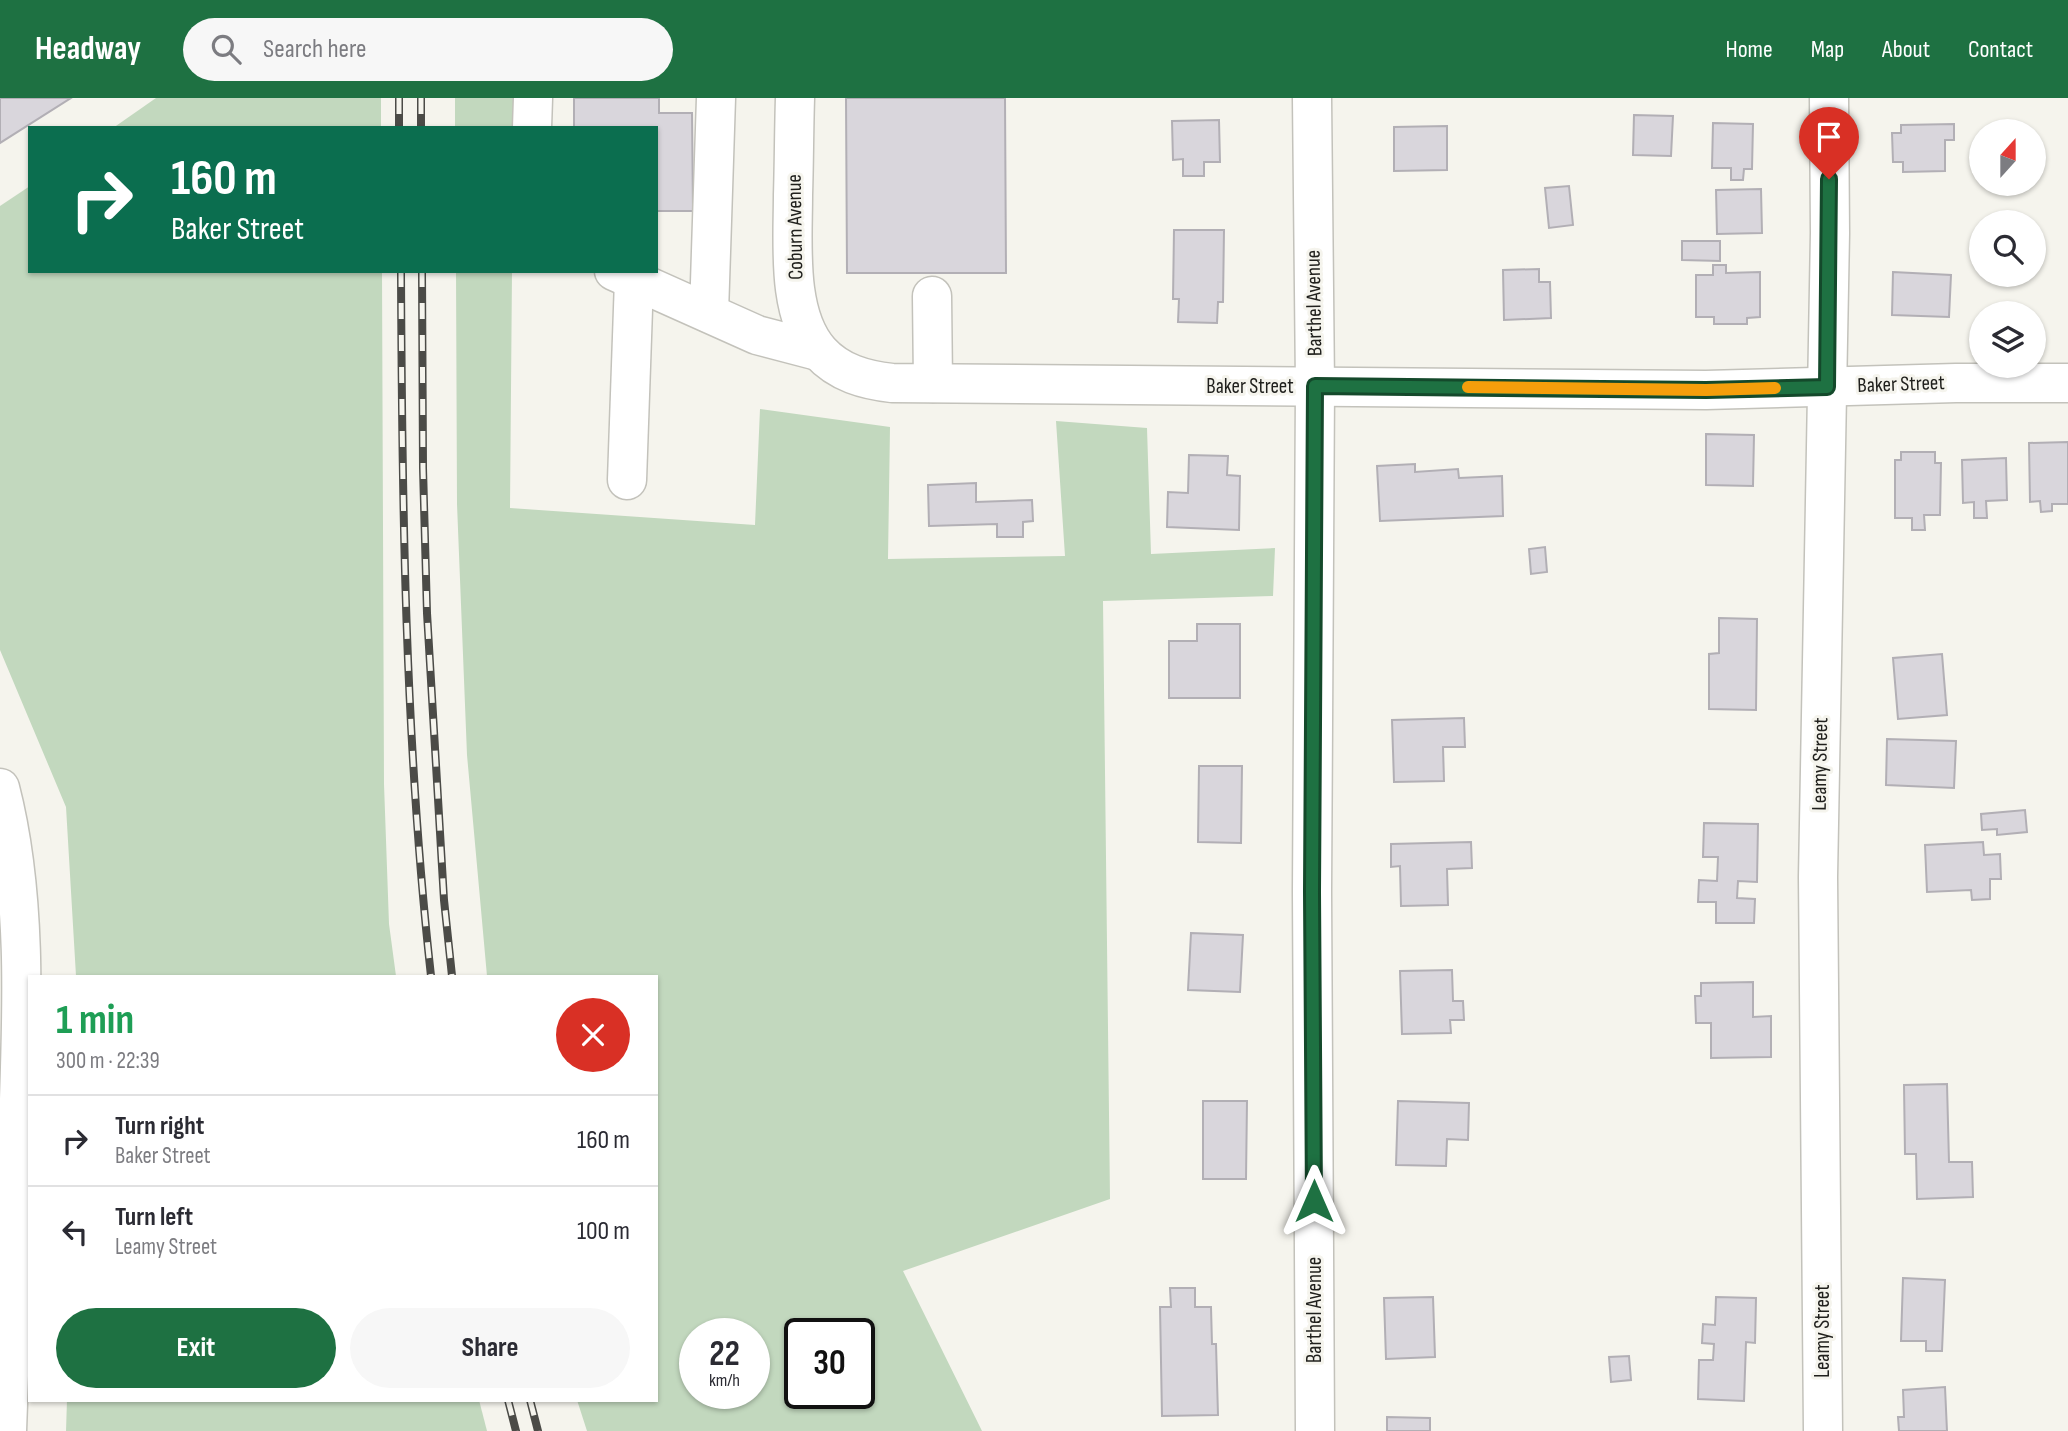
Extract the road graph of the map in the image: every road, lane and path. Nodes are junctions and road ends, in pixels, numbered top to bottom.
1 (533, 98) edge
2 (716, 98) edge
3 (795, 98) edge
4 (1312, 98) edge
5 (1829, 98) edge
6 (532, 126) edge
7 (624, 276) edge
8 (932, 296) dead end
9 (709, 313) junction
10 (818, 351) junction
11 (933, 383) junction
12 (2068, 383) edge
13 (1315, 386) junction
14 (1827, 387) junction
15 (627, 480) dead end
16 (0, 788) edge
17 (6, 1431) edge
18 (1315, 1431) edge
19 (1823, 1431) edge

1 - 6 street
2 - 9 street
3 - 10 street, Coburn Avenue
4 - 13 street, Barthel Avenue
5 - 14 street, Leamy Street
7 - 9 street
7 - 15 street
8 - 11 street
9 - 10 street
10 - 11 street, Baker Street
11 - 13 street, Baker Street
12 - 14 street, Baker Street
13 - 14 street, Baker Street
13 - 18 street, Barthel Avenue
14 - 19 street, Leamy Street
16 - 17 street

